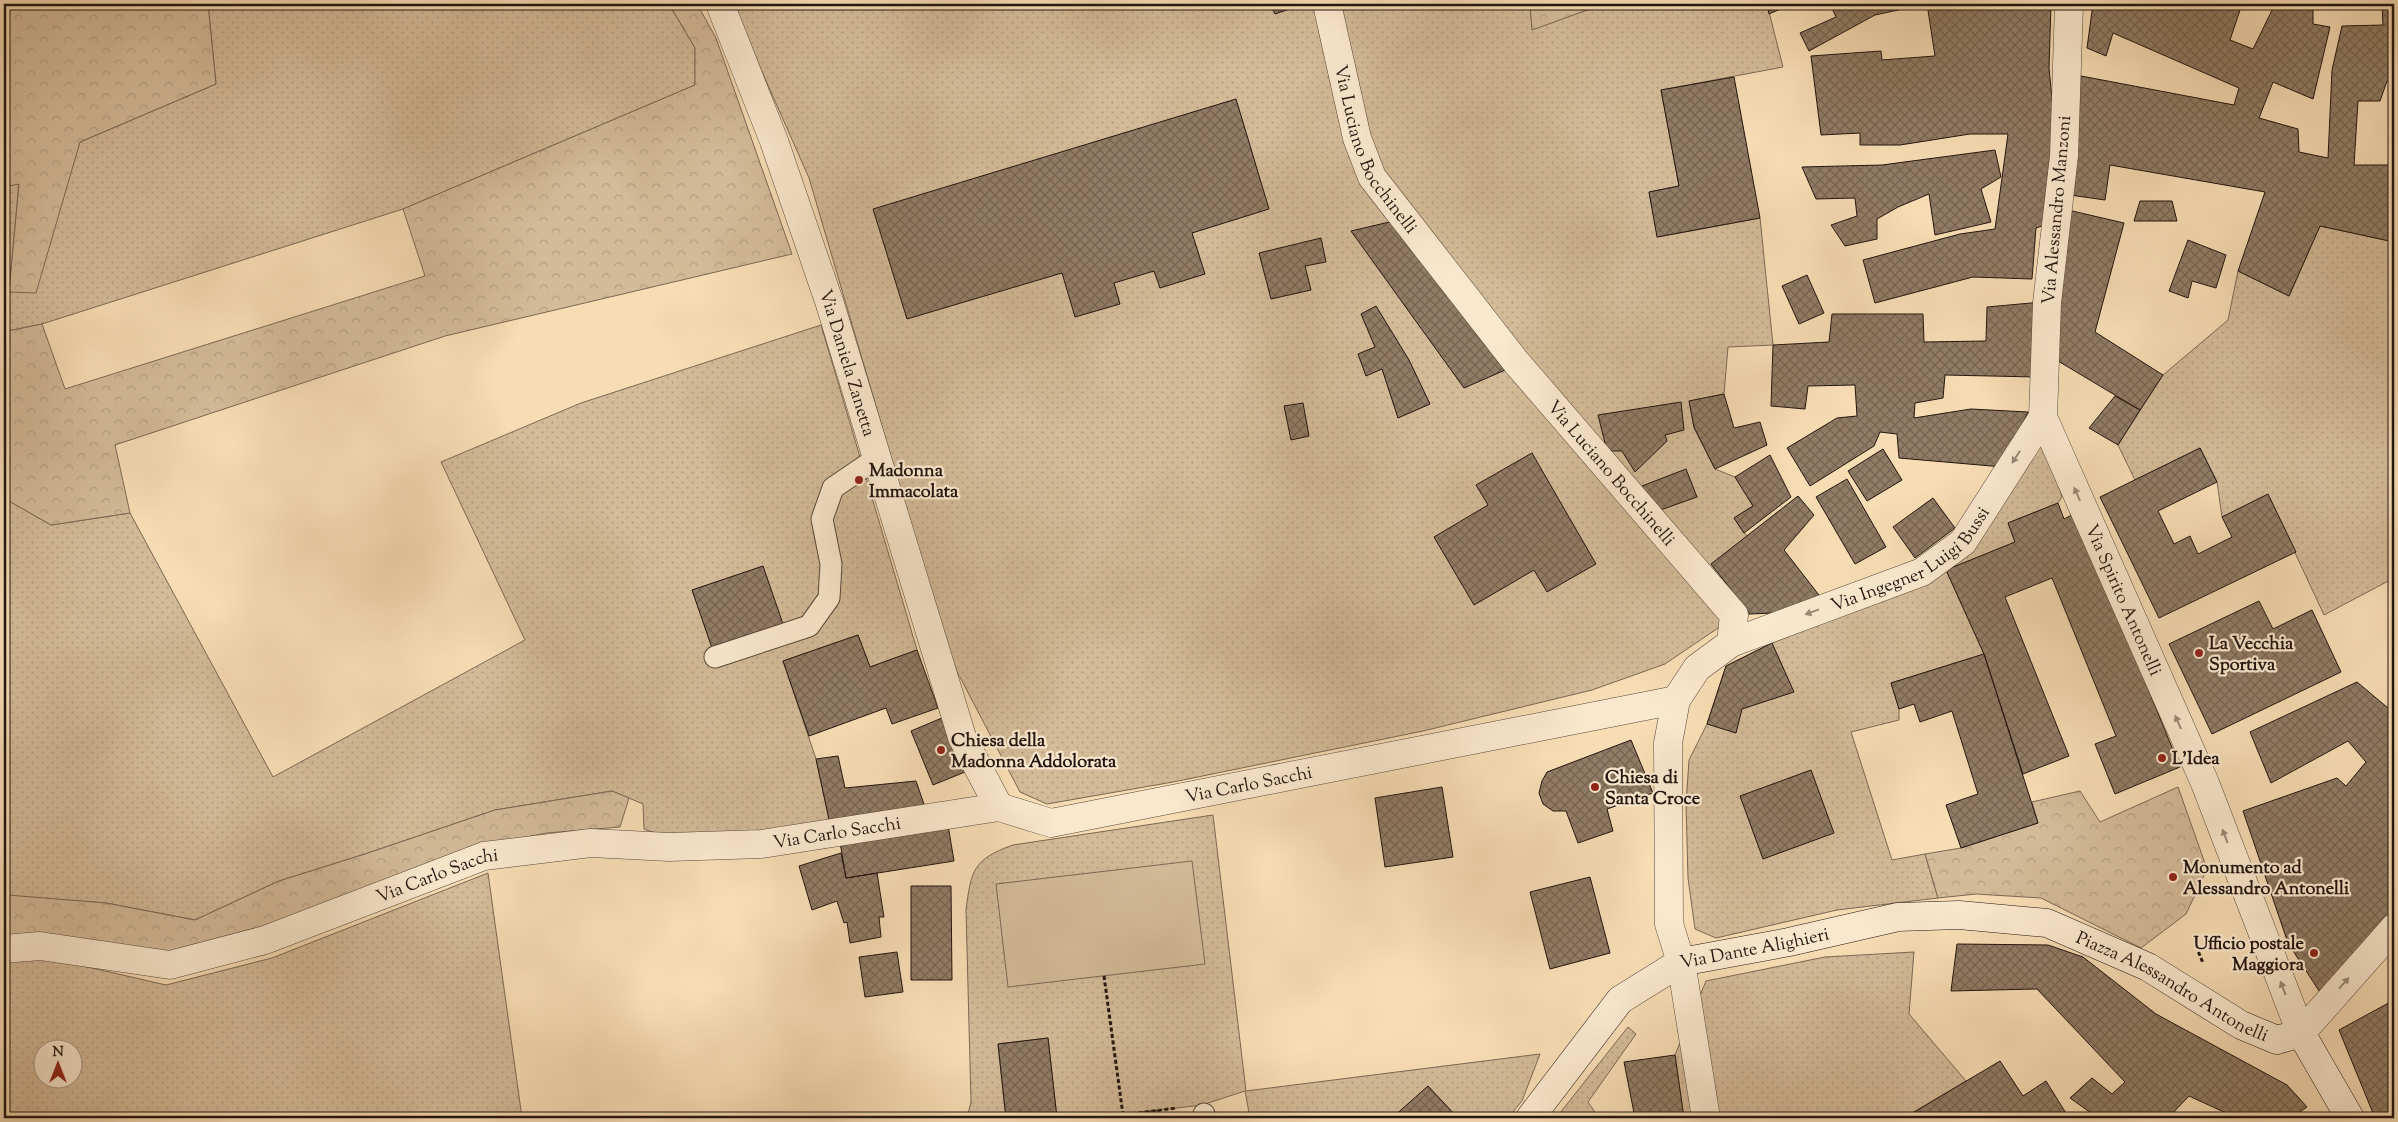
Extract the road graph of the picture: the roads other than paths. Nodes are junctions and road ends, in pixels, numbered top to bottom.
1 (720, 4) edge
2 (1327, 4) edge
3 (2069, 4) edge
4 (2043, 416) junction
5 (877, 458) junction
6 (1731, 643) junction
7 (715, 657) dead end
8 (1676, 700) junction
9 (2204, 783) joint
10 (999, 807) junction
11 (2046, 923) joint
12 (2394, 928) edge
13 (4, 949) edge
14 (1681, 962) junction
15 (2301, 1033) junction
16 (1530, 1118) edge
17 (1706, 1118) edge
18 (2350, 1118) edge

1 - 5 street, Via Daniela Zanetta
2 - 6 street, Via Luciano Bocchinelli
3 - 4 street, Via Alessandro Manzoni
4 -> 6 street, Via Ingegner Luigi Bussi
9 -> 4 street, Via Spirito Antonelli
5 - 7 lane
5 - 10 street, Via Daniela Zanetta
6 - 8 street
8 - 10 street, Via Carlo Sacchi
8 - 14 street
15 -> 9 street, Piazza Alessandro Antonelli
10 - 13 street, Via Carlo Sacchi
11 - 14 street, Via Dante Alighieri
11 - 15 street, Piazza Alessandro Antonelli
15 -> 12 street
14 - 16 street, Via Dante Alighieri
14 - 17 street
15 - 18 street, Piazza Alessandro Antonelli

